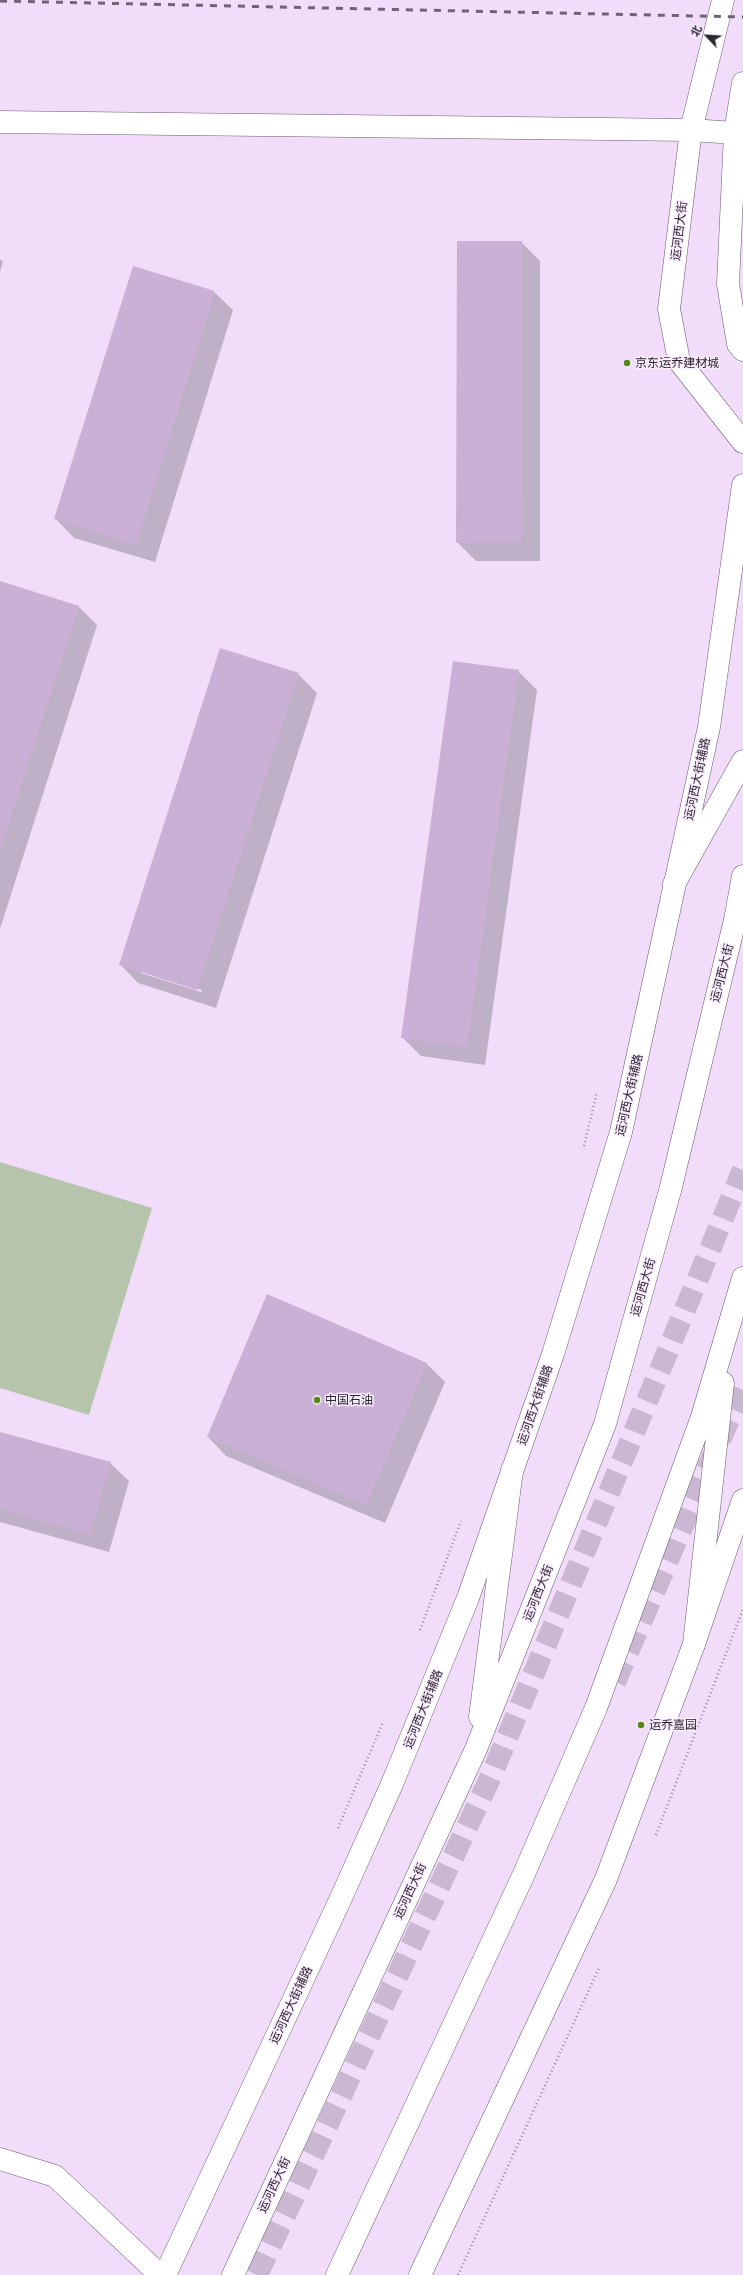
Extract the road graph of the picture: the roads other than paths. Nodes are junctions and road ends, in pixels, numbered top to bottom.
1 (723, 0) edge
2 (743, 83) edge
3 (0, 122) edge
4 (691, 130) junction
5 (735, 133) junction
6 (743, 350) edge
7 (743, 442) edge
8 (743, 484) edge
9 (743, 761) edge
10 (743, 876) edge
11 (674, 884) junction
12 (743, 1278) edge
13 (729, 1328) junction
14 (512, 1470) junction
15 (743, 1500) edge
16 (694, 1644) junction
17 (476, 1749) junction
18 (0, 2159) edge
19 (160, 2275) edge
20 (165, 2275) edge
21 (233, 2275) edge
22 (337, 2275) edge
23 (420, 2275) edge

1 - 4 main road, 运河西大街
2 - 5 main road
3 - 4 main road
4 - 5 main road
4 - 7 main road, 运河西大街
5 - 6 main road
8 - 11 main road, 运河西大街辅路
9 - 11 main road
10 - 17 main road, 运河西大街
11 - 14 main road, 运河西大街辅路
12 - 13 main road
13 - 16 main road
13 - 22 main road
14 - 17 main road
14 - 20 main road, 运河西大街辅路
15 - 16 main road
16 - 23 main road
17 - 21 main road, 运河西大街
18 - 19 main road

